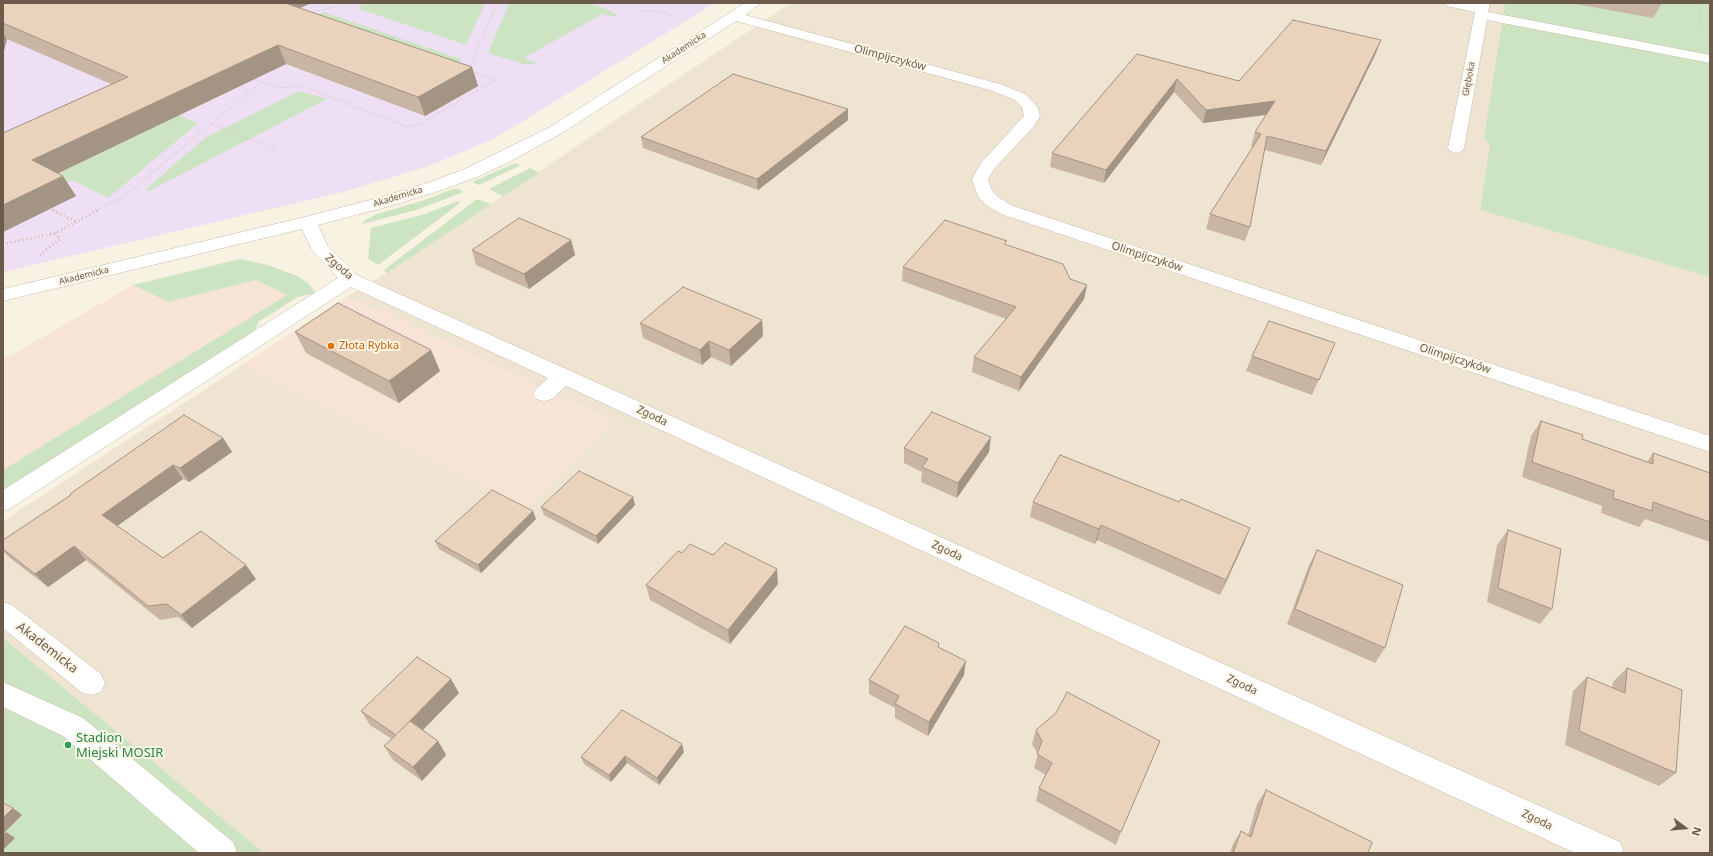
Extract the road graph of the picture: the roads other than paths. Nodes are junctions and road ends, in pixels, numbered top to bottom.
1 (754, 3) edge
2 (1452, 3) edge
3 (1482, 9) edge
4 (735, 16) junction
5 (1710, 59) edge
6 (1456, 148) dead end
7 (308, 222) junction
8 (350, 278) junction
9 (3, 295) edge
10 (564, 376) junction
11 (544, 394) dead end
12 (1710, 444) edge
13 (3, 502) edge
14 (3, 613) edge
15 (91, 683) dead end
16 (3, 694) edge
17 (222, 853) edge
18 (1609, 853) edge

1 - 4 street, Akademicka
2 - 3 street
3 - 5 street
3 - 6 street, Głęboka
4 - 7 street, Akademicka
4 - 12 street, Olimpijczyków
7 - 8 street, Zgoda
7 - 9 street, Akademicka
8 - 10 street, Zgoda
8 - 13 street
10 - 11 street
10 - 18 street, Zgoda
14 - 15 street, Akademicka
16 - 17 street

